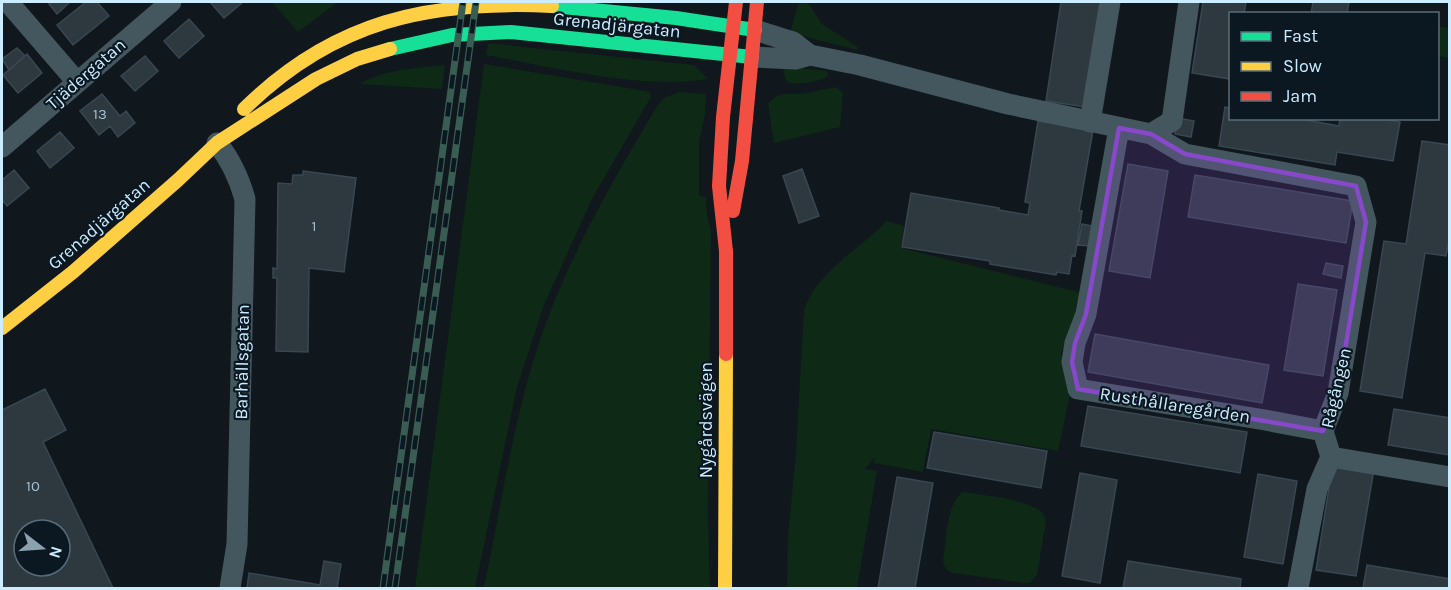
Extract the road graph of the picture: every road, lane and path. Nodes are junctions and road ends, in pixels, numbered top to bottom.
1 (8, 2) edge
2 (171, 2) edge
3 (736, 2) edge
4 (757, 2) edge
5 (1110, 2) edge
6 (1189, 2) edge
7 (733, 26) junction
8 (755, 30) junction
9 (729, 54) junction
10 (810, 54) junction
11 (752, 57) junction
12 (77, 82) junction
13 (1090, 122) junction
14 (1119, 128) junction
15 (1151, 134) junction
16 (217, 143) junction
17 (2, 147) edge
18 (726, 251) junction
19 (2, 328) edge
20 (1323, 431) junction
21 (1330, 457) junction
22 (1449, 477) edge
23 (230, 588) edge
24 (725, 588) edge
25 (1299, 588) edge

1 - 12 street
2 - 12 street, Tjädergatan
3 - 7 street, Nygårdsvägen
4 - 8 street, Nygårdsvägen
5 - 13 street
6 - 15 street
7 - 8 street, Grenadjärgatan
7 - 9 street, Nygårdsvägen
7 - 16 street, Grenadjärgatan
8 - 10 street
8 - 11 street, Nygårdsvägen
9 - 11 street, Grenadjärgatan
9 - 16 street, Grenadjärgatan
9 - 18 street, Nygårdsvägen
10 - 11 street
10 - 13 street
11 - 18 street, Nygårdsvägen
12 - 17 street, Tjädergatan
13 - 14 street
14 - 15 street
14 - 20 street, Rusthållaregården
15 - 20 street, Rågången
16 - 19 street, Grenadjärgatan
16 - 23 street, Barhällsgatan
18 - 24 street, Nygårdsvägen
20 - 21 street, Rågången
21 - 22 street
21 - 25 street

